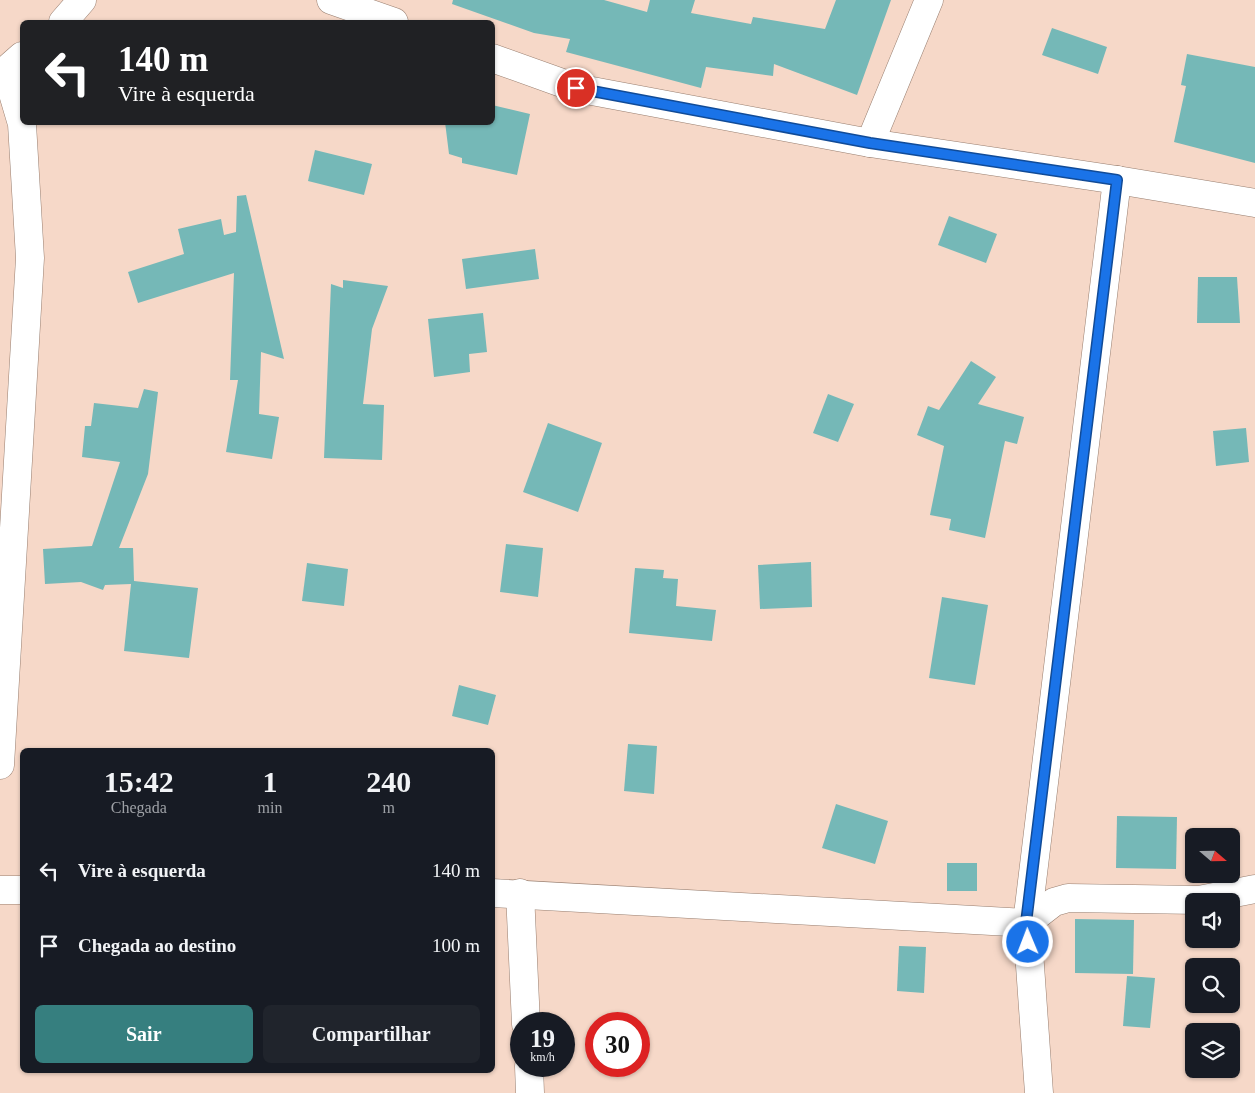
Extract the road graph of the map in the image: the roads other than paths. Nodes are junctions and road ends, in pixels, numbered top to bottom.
1 (82, 0) edge
2 (331, 0) edge
3 (929, 0) edge
4 (65, 20) edge
5 (388, 20) edge
6 (495, 59) edge
7 (9, 65) edge
8 (20, 115) edge
9 (22, 125) edge
10 (870, 143) junction
11 (1117, 180) junction
12 (1255, 203) edge
13 (0, 765) edge
14 (1255, 889) edge
15 (0, 890) edge
16 (20, 890) edge
17 (495, 893) edge
18 (520, 893) junction
19 (1026, 923) junction
20 (525, 1012) edge
21 (529, 1077) edge
22 (530, 1093) edge
23 (1039, 1093) edge

1 - 4 street
2 - 5 street
3 - 10 street
6 - 10 street
7 - 8 street
9 - 13 street
10 - 11 street
11 - 12 street
11 - 19 street
14 - 19 street
15 - 16 street
17 - 18 street
18 - 19 street
18 - 20 street
19 - 23 street
21 - 22 street

